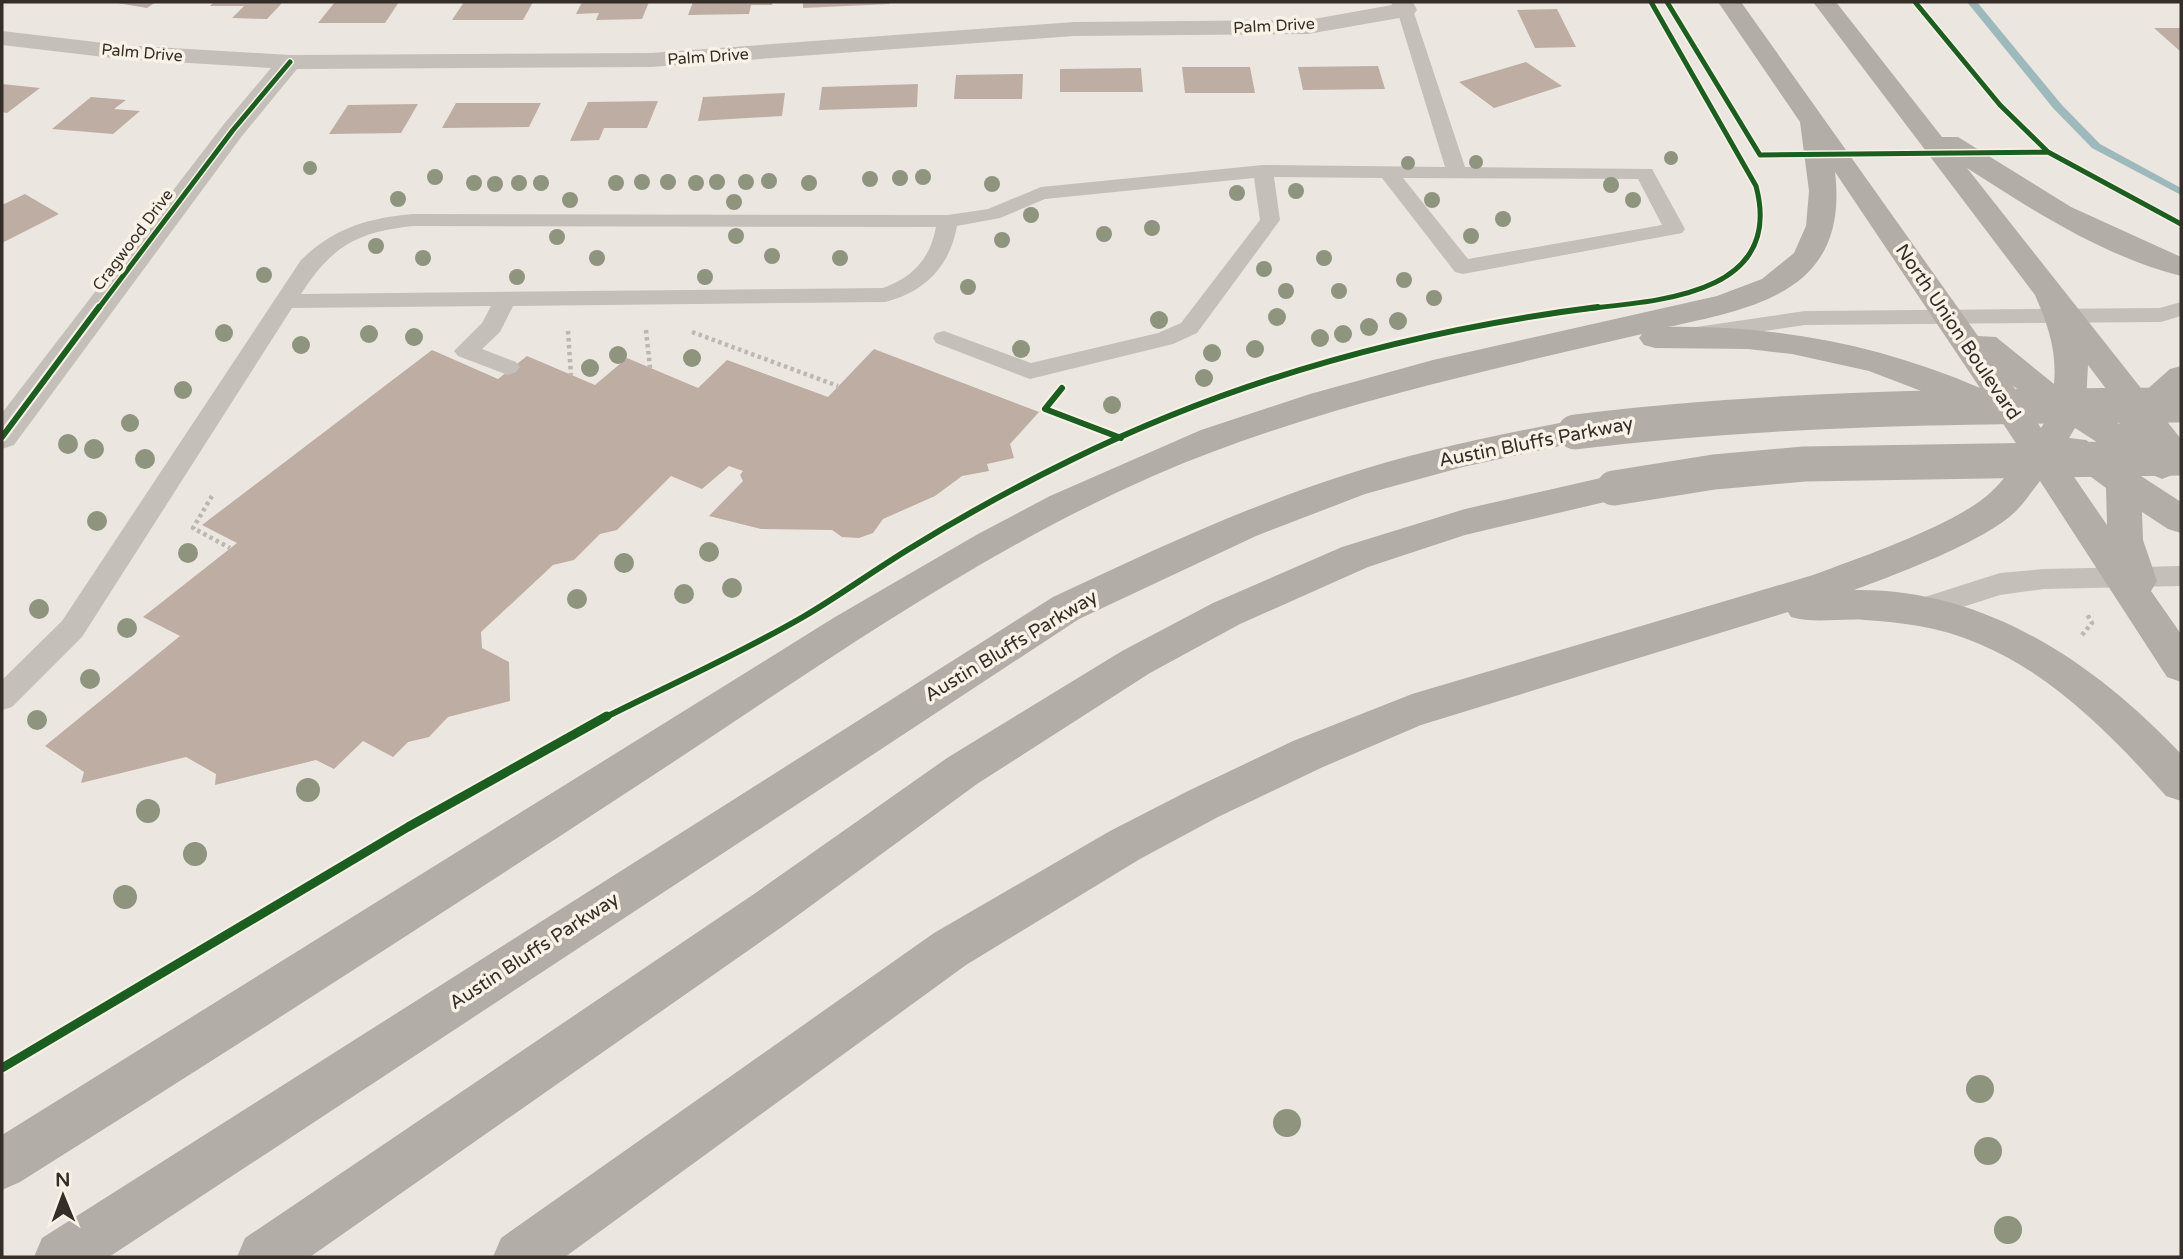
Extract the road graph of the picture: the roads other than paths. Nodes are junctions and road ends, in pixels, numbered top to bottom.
1 (1729, 2) edge
2 (1824, 2) edge
3 (1403, 6) edge
4 (2, 38) edge
5 (290, 62) junction
6 (1916, 120) junction
7 (1813, 121) junction
8 (1263, 171) junction
9 (1387, 172) junction
10 (1457, 173) junction
11 (948, 221) junction
12 (2181, 267) edge
13 (505, 299) junction
14 (287, 301) junction
15 (2059, 308) junction
16 (2181, 309) edge
17 (1948, 310) junction
18 (1677, 337) junction
19 (944, 338) dead end
20 (1548, 346) junction
21 (508, 367) dead end
22 (2181, 377) edge
23 (2181, 405) edge
24 (2142, 413) junction
25 (2015, 416) junction
26 (2054, 434) junction
27 (2, 438) edge
28 (2181, 461) edge
29 (2123, 463) junction
30 (2181, 478) edge
31 (2181, 520) edge
32 (2181, 576) edge
33 (2129, 577) junction
34 (1753, 610) junction
35 (1919, 610) junction
36 (2172, 653) edge
37 (2, 698) edge
38 (2181, 783) edge
39 (2, 1164) edge
40 (61, 1257) edge
41 (264, 1257) edge
42 (520, 1257) edge

1 - 7 main road, North Union Boulevard
2 - 6 main road
3 - 5 street, Palm Drive
3 - 10 lane
4 - 5 street, Palm Drive
5 - 27 street, Cragwood Drive
6 - 12 main road
6 - 15 main road
7 - 17 main road, North Union Boulevard
7 - 20 main road
8 - 9 lane
8 - 11 lane
8 - 19 lane
9 - 10 lane
9 - 10 lane
11 - 13 lane
11 - 14 lane
13 - 14 lane
13 - 21 lane
14 - 37 lane
15 - 16 lane
15 - 17 lane
15 - 24 main road
15 - 26 main road
17 - 18 lane
17 - 25 main road, North Union Boulevard
17 - 26 main road
18 - 20 main road
18 - 25 main road
20 - 39 main road
22 - 24 main road
23 - 40 main road, Austin Bluffs Parkway, bridge
24 - 28 main road
24 - 29 main road
25 - 26 main road, North Union Boulevard
26 - 29 main road
26 - 33 main road, North Union Boulevard
26 - 34 main road
28 - 41 main road, bridge
29 - 30 main road
29 - 31 main road
29 - 33 main road
32 - 33 lane
33 - 35 lane
33 - 36 main road
34 - 35 main road
34 - 42 main road
35 - 38 main road

